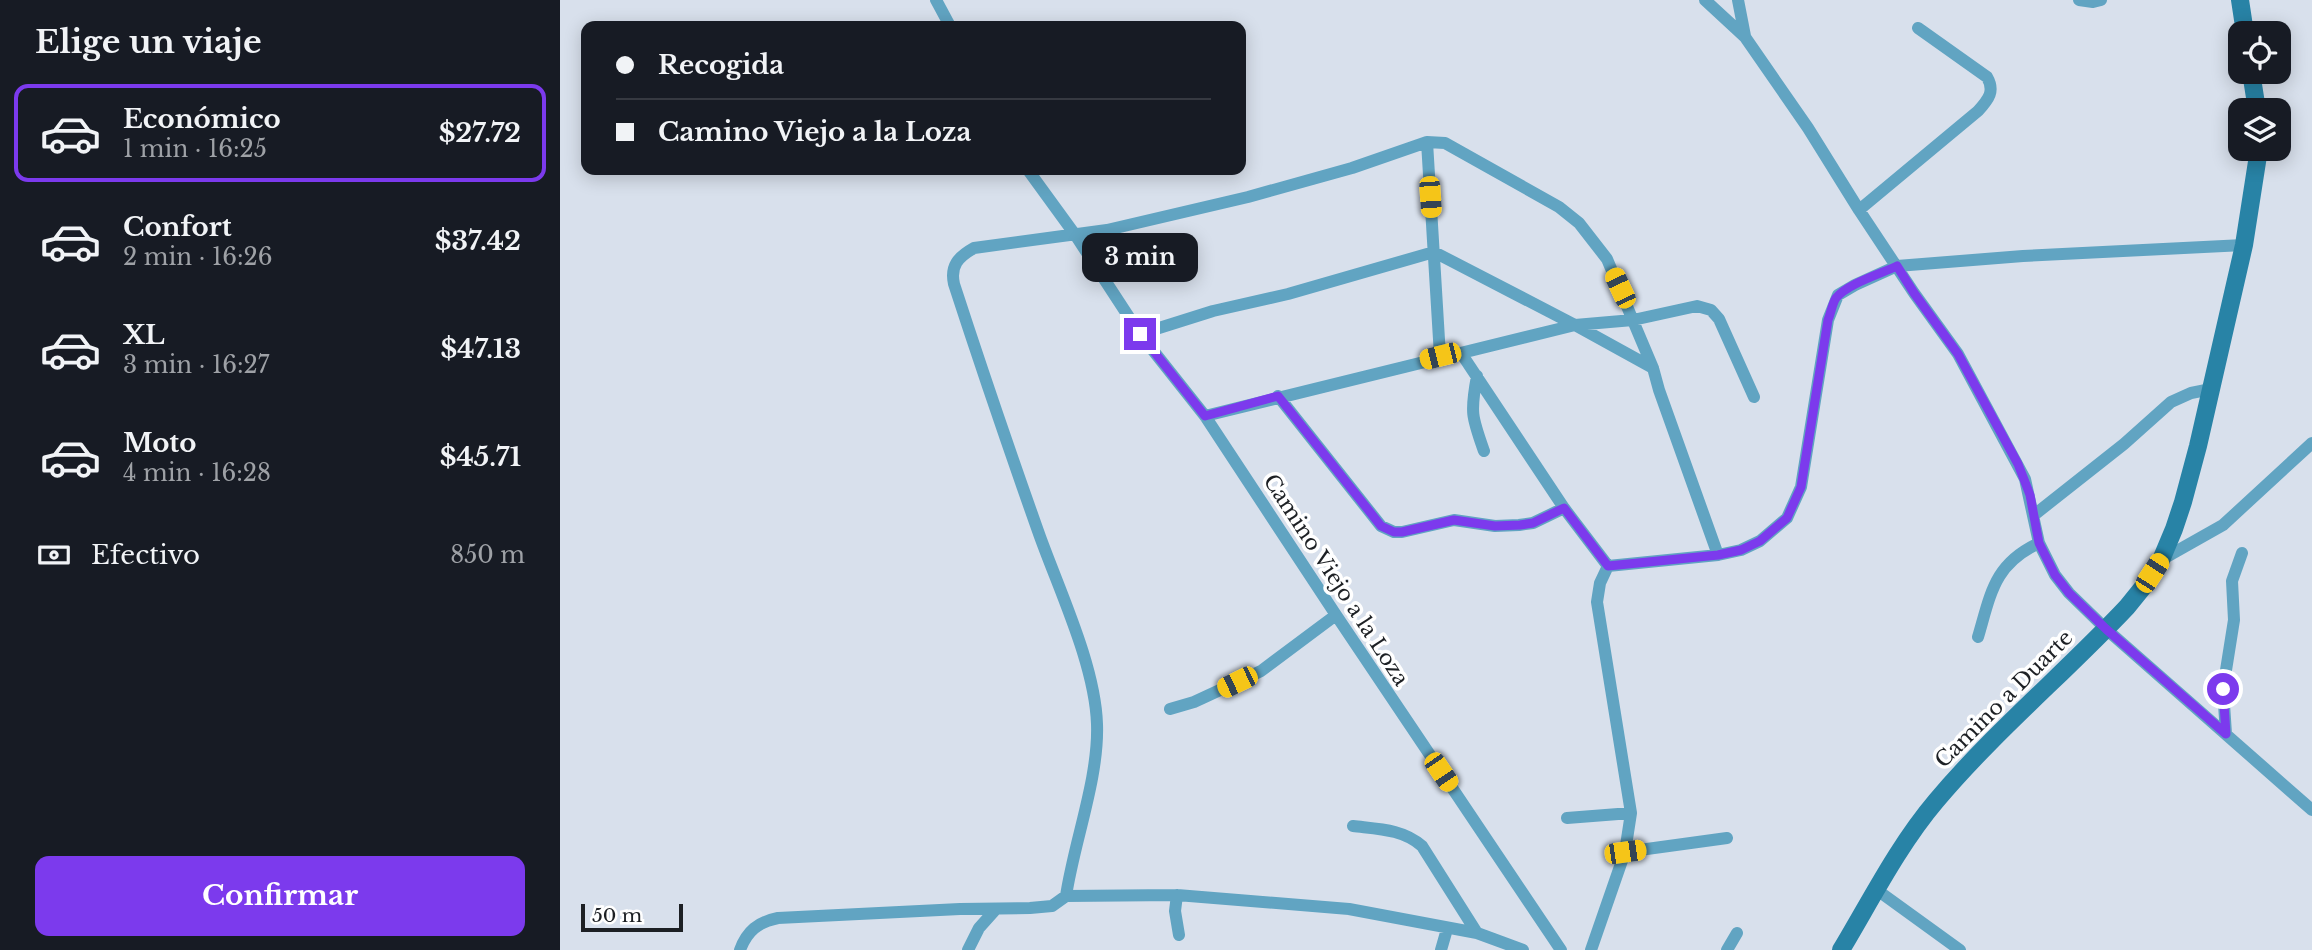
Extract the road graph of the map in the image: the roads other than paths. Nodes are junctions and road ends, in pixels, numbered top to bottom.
1 (1705, 0) edge
2 (1738, 0) edge
3 (2079, 0) edge
4 (2101, 0) edge
5 (2240, 0) edge
6 (935, 2) edge
7 (947, 21) edge
8 (2243, 21) edge
9 (1919, 28) dead end
10 (1745, 37) junction
11 (1427, 142) junction
12 (2257, 161) edge
13 (1032, 175) edge
14 (1859, 210) junction
15 (1076, 236) junction
16 (2244, 245) junction
17 (1434, 252) junction
18 (1897, 266) junction
19 (1633, 320) junction
20 (1575, 325) junction
21 (1140, 334) junction
22 (1461, 353) junction
23 (1440, 356) junction
24 (1653, 368) junction
25 (1477, 376) junction
26 (2211, 389) junction
27 (1278, 396) junction
28 (1754, 397) dead end
29 (1205, 416) junction
30 (2312, 443) edge
31 (1484, 451) dead end
32 (1564, 508) junction
33 (2034, 515) junction
34 (2039, 543) junction
35 (2242, 553) dead end
36 (1718, 555) junction
37 (2161, 560) junction
38 (1608, 566) junction
39 (1336, 615) junction
40 (2106, 629) junction
41 (1978, 636) dead end
42 (1170, 709) dead end
43 (2226, 734) junction
44 (2312, 810) edge
45 (1631, 813) junction
46 (1567, 818) dead end
47 (1353, 826) dead end
48 (1727, 838) dead end
49 (1625, 852) junction
50 (1877, 890) junction
51 (1177, 895) junction
52 (1066, 896) junction
53 (996, 909) junction
54 (1447, 929) junction
55 (1477, 933) junction
56 (1737, 933) dead end
57 (1179, 935) dead end
58 (740, 950) edge
59 (968, 950) edge
60 (1441, 950) edge
61 (1523, 950) edge
62 (1560, 950) edge
63 (1591, 950) edge
64 (1727, 950) edge
65 (1841, 950) edge
66 (1960, 950) edge

1 - 10 street
2 - 10 street
3 - 4 street
5 - 8 street
6 - 7 street
9 - 14 street
10 - 14 street
11 - 15 street
11 - 17 street
11 - 19 street
12 - 16 street, Camino a Duarte
13 - 15 street, Camino Viejo a la Loza
14 - 18 street
15 - 21 street, Camino Viejo a la Loza
15 - 52 street
16 - 18 street
16 - 26 street, Camino a Duarte
17 - 20 street
17 - 21 street
17 - 23 street
18 - 33 street
18 - 36 street
19 - 20 street
19 - 24 street
19 - 28 street
20 - 22 street
20 - 24 street
21 - 29 street, Camino Viejo a la Loza
22 - 23 street
22 - 25 street
23 - 27 street
24 - 36 street
25 - 31 street
25 - 32 street
26 - 33 street
26 - 37 street, Camino a Duarte
27 - 29 street
27 - 32 street
29 - 39 street, Camino Viejo a la Loza
30 - 37 street
32 - 38 street
33 - 34 street
34 - 40 street
34 - 41 street
35 - 43 street
36 - 38 street
37 - 40 street, Camino a Duarte
38 - 45 street
39 - 42 street
39 - 62 street, Camino Viejo a la Loza
40 - 43 street
40 - 50 street, Camino a Duarte
43 - 44 street
45 - 46 street
45 - 49 street
47 - 55 street
48 - 49 street
49 - 63 street
50 - 65 street, Camino a Duarte
50 - 66 street
51 - 52 street
51 - 54 street
51 - 57 street
52 - 53 street
53 - 58 street
53 - 59 street
54 - 55 street
54 - 60 street
55 - 61 street
56 - 64 street

